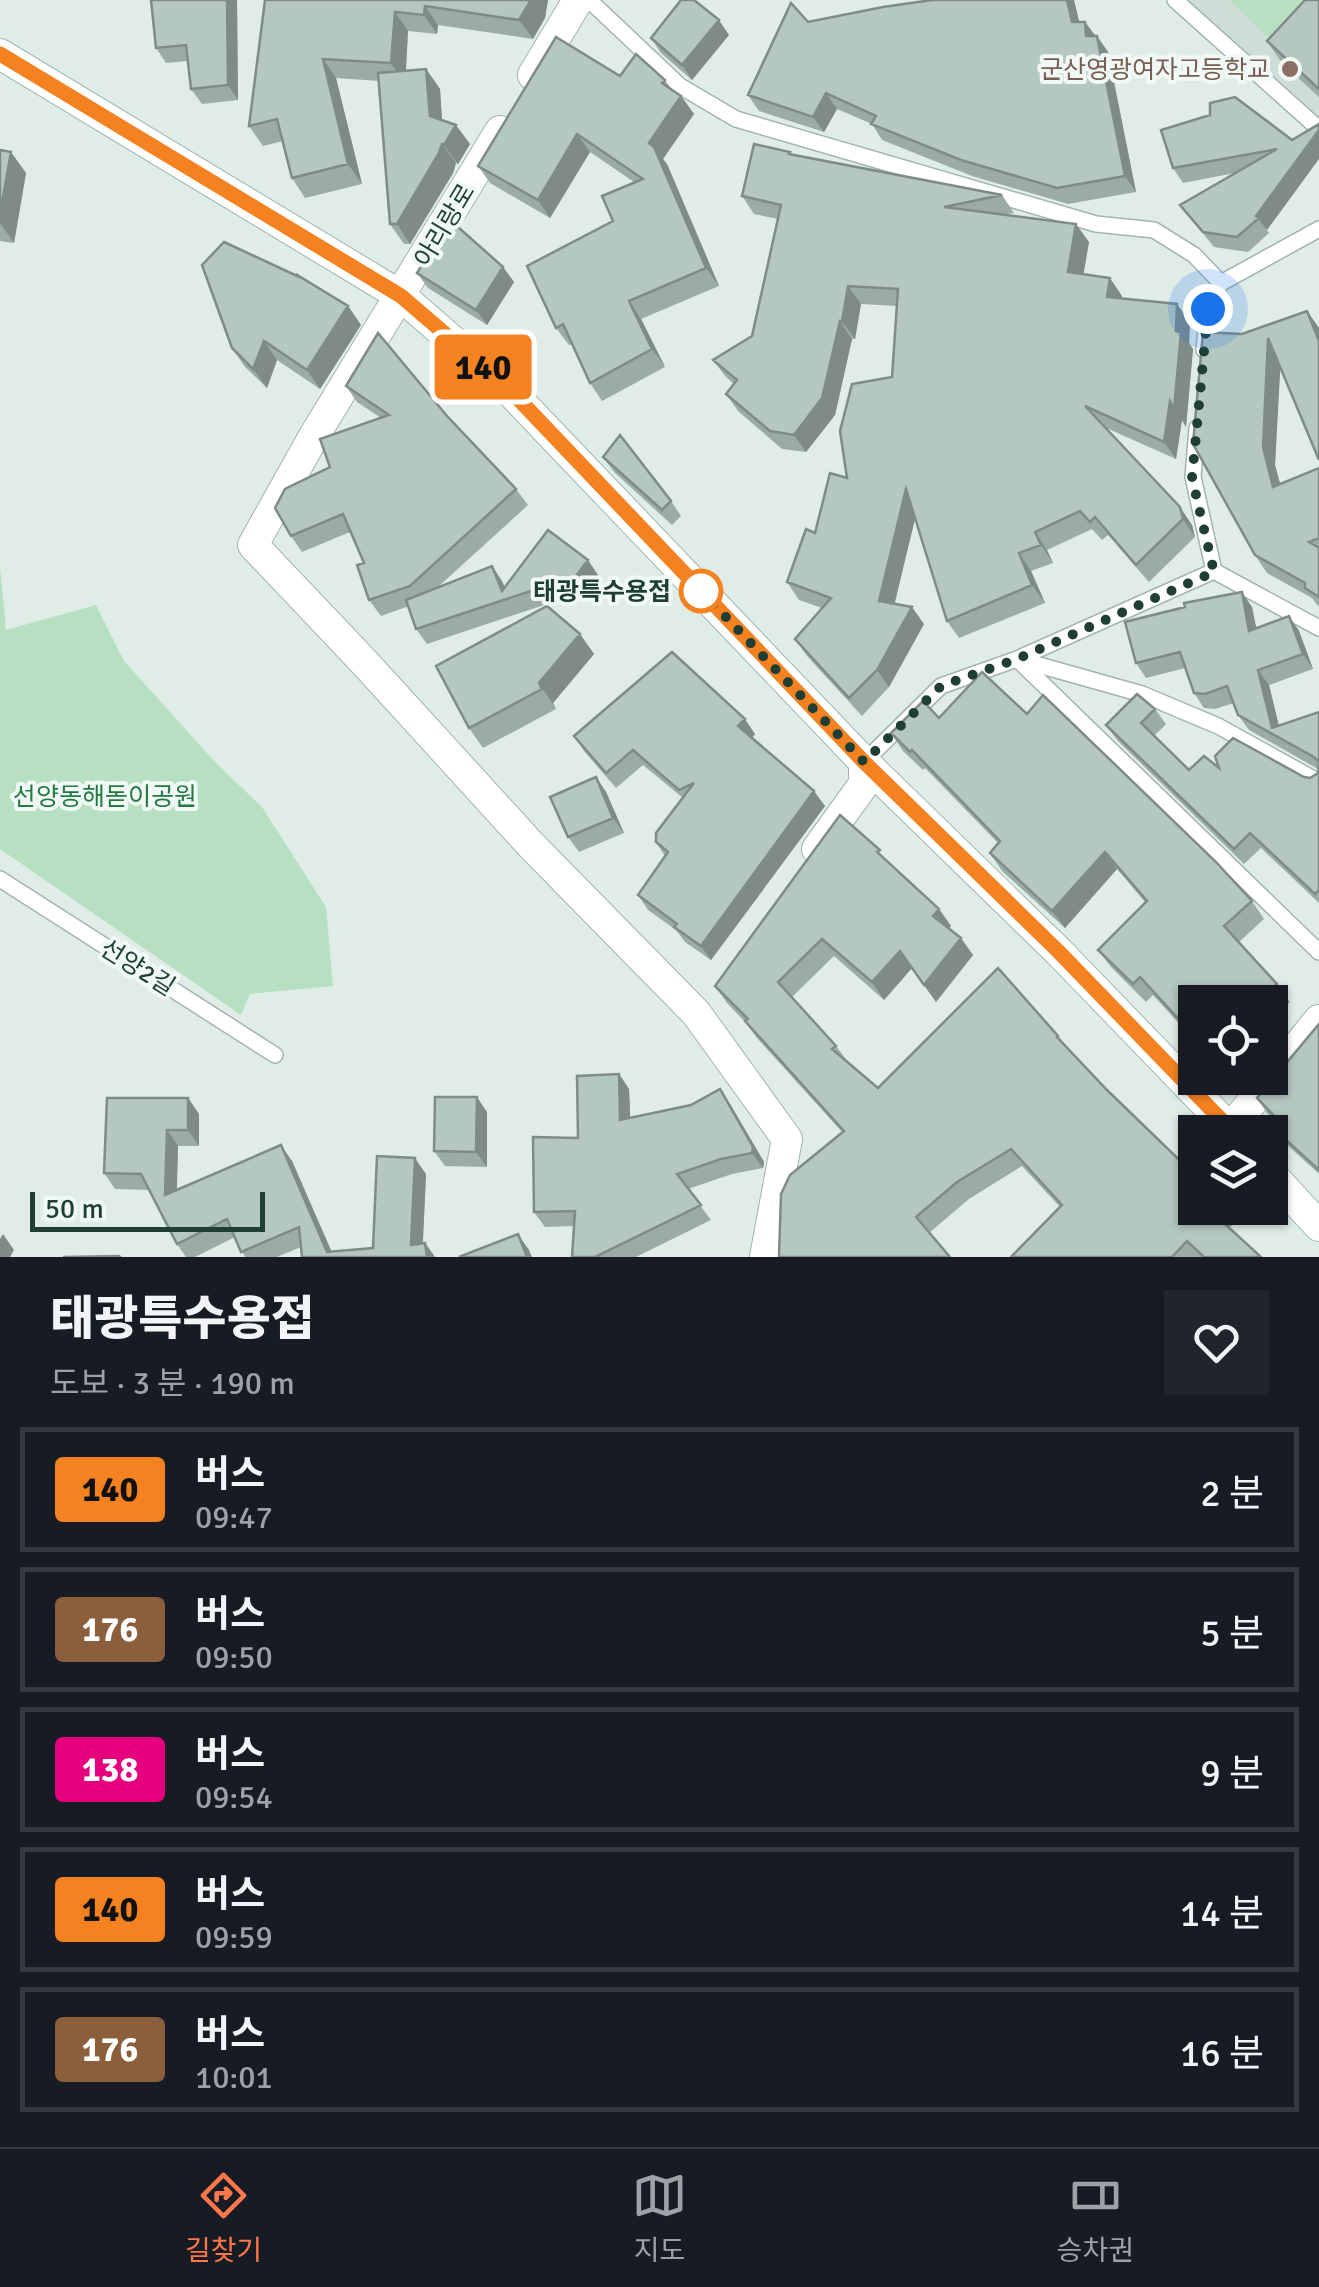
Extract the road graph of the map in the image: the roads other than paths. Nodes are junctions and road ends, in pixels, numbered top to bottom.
1 (578, 0) edge
2 (589, 0) edge
3 (1175, 0) edge
4 (0, 54) edge
5 (1319, 128) edge
6 (1319, 228) edge
7 (1221, 282) junction
8 (401, 296) junction
9 (1203, 365) edge
10 (1200, 402) edge
11 (1214, 572) junction
12 (1319, 628) edge
13 (1017, 659) junction
14 (864, 762) junction
15 (1319, 782) edge
16 (797, 876) edge
17 (0, 880) edge
18 (1319, 952) edge
19 (719, 982) edge
20 (696, 1013) junction
21 (1319, 1020) edge
22 (276, 1054) dead end
23 (1217, 1115) edge
24 (1245, 1115) edge
25 (1288, 1192) edge
26 (1319, 1226) edge
27 (765, 1257) edge

1 - 8 street, 아리랑로
2 - 7 lane
3 - 5 lane
4 - 8 street
6 - 7 lane
7 - 9 lane
8 - 14 street
8 - 20 street, 아리랑로
10 - 11 lane
11 - 12 lane
11 - 13 lane
13 - 14 lane
13 - 15 lane
13 - 18 lane
14 - 16 street
14 - 23 street
17 - 22 lane, 선양2길
19 - 20 street
20 - 27 street
21 - 24 street
25 - 26 street

